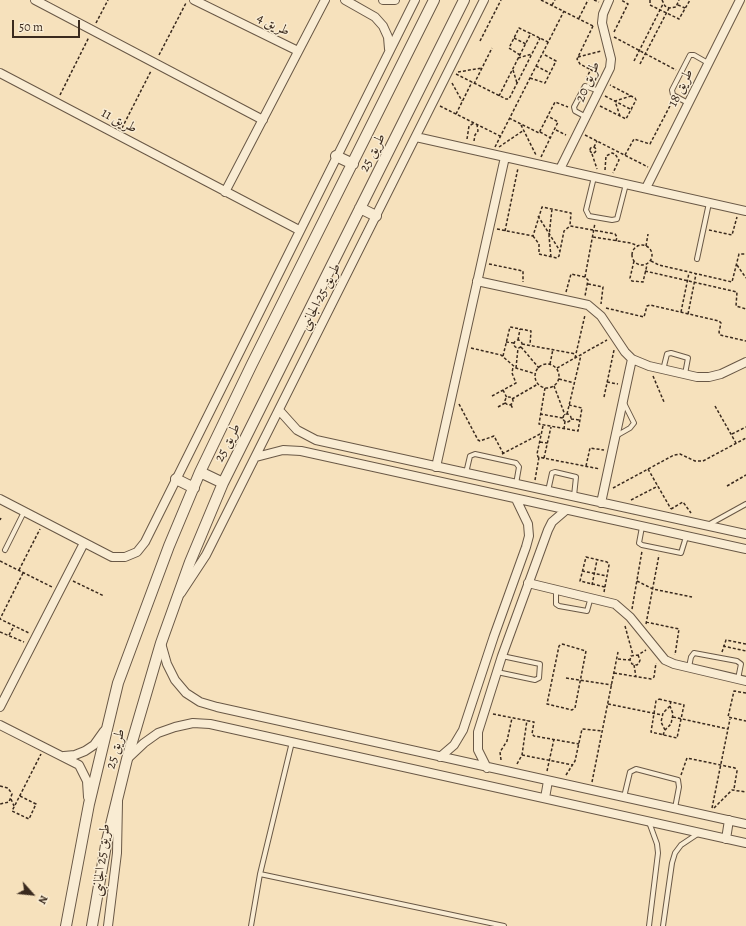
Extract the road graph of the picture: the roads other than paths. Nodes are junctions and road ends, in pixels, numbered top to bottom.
1 (35, 0) edge
2 (194, 0) edge
3 (325, 0) edge
4 (345, 0) edge
5 (383, 0) edge
6 (395, 0) edge
7 (415, 0) edge
8 (434, 0) edge
9 (464, 0) edge
10 (484, 0) edge
11 (609, 0) edge
12 (740, 0) edge
13 (389, 49) junction
14 (298, 51) junction
15 (709, 63) junction
16 (0, 74) edge
17 (599, 92) junction
18 (688, 103) junction
19 (587, 117) junction
20 (262, 120) junction
21 (416, 137) junction
22 (336, 156) junction
23 (505, 157) junction
24 (353, 164) junction
25 (560, 169) junction
26 (602, 178) junction
27 (626, 184) junction
28 (646, 188) junction
29 (225, 192) junction
30 (709, 202) junction
31 (360, 208) junction
32 (742, 210) edge
33 (376, 216) junction
34 (299, 230) junction
35 (697, 259) dead end
36 (477, 280) junction
37 (632, 359) junction
38 (746, 362) edge
39 (663, 370) junction
40 (685, 374) junction
41 (623, 401) junction
42 (279, 410) junction
43 (615, 436) junction
44 (256, 457) junction
45 (436, 467) junction
46 (200, 472) junction
47 (466, 473) junction
48 (176, 479) junction
49 (223, 483) junction
50 (516, 484) junction
51 (194, 488) junction
52 (548, 491) junction
53 (574, 497) junction
54 (0, 499) edge
55 (516, 499) junction
56 (600, 503) junction
57 (746, 504) edge
58 (566, 510) junction
59 (24, 512) junction
60 (706, 526) junction
61 (642, 527) junction
62 (746, 534) edge
63 (686, 537) junction
64 (84, 543) junction
65 (746, 549) edge
66 (5, 550) dead end
67 (528, 583) junction
68 (556, 589) junction
69 (591, 597) junction
70 (175, 602) junction
71 (160, 643) junction
72 (502, 656) junction
73 (689, 668) junction
74 (497, 672) junction
75 (742, 680) edge
76 (0, 707) edge
77 (0, 725) edge
78 (106, 726) junction
79 (292, 742) junction
80 (63, 756) junction
81 (440, 757) junction
82 (127, 759) junction
83 (488, 768) junction
84 (547, 780) junction
85 (118, 796) junction
86 (624, 797) junction
87 (545, 798) junction
88 (89, 804) junction
89 (675, 808) junction
90 (729, 820) junction
91 (649, 822) junction
92 (746, 824) edge
93 (699, 834) junction
94 (726, 839) junction
95 (746, 843) edge
96 (260, 874) junction
97 (66, 926) edge
98 (92, 926) edge
99 (108, 926) edge
100 (251, 926) edge
101 (504, 926) edge
102 (649, 926) edge
103 (663, 926) edge

1 - 20 street
2 - 14 street, طريق 4
3 - 14 street
4 - 13 street
5 - 6 street
7 - 13 street
8 - 24 street, طريق 25
9 - 31 street, طريق 25
10 - 21 street, طريق 25 الجانبى
11 - 17 street, طريق 20
12 - 15 street, طريق 18
13 - 22 street
14 - 20 street
15 - 18 street, طريق 18
15 - 18 lane
16 - 29 street, طريق 11
17 - 19 street, طريق 20
17 - 19 lane
18 - 28 street, طريق 18
19 - 25 street, طريق 20
20 - 29 street
21 - 23 street
21 - 33 street, طريق 25 الجانبى
22 - 24 street
22 - 34 street
23 - 25 street
23 - 36 street
24 - 46 street, طريق 25
25 - 26 street
26 - 27 street
26 - 27 lane
27 - 28 street
28 - 30 street
29 - 34 street, طريق 11
30 - 32 street
30 - 35 lane
31 - 33 street
31 - 49 street, طريق 25
33 - 42 street, طريق 25 الجانبى
34 - 48 street
36 - 37 street
36 - 45 street
37 - 39 street
37 - 41 street
38 - 40 street
39 - 40 street
39 - 40 lane
41 - 43 street
41 - 43 lane
42 - 44 street, طريق 25 الجانبى
42 - 45 street
43 - 56 street
44 - 55 street
44 - 70 street, طريق 25 الجانبى
45 - 47 street
46 - 49 street
46 - 51 street, طريق 25
47 - 50 street
47 - 50 lane
48 - 51 street
48 - 64 street
49 - 70 street, طريق 25
50 - 52 street
51 - 78 street, طريق 25
52 - 53 street
52 - 53 lane
53 - 56 street
54 - 59 street
55 - 58 street
55 - 81 street
56 - 60 street
57 - 60 lane
58 - 61 street
58 - 67 street
59 - 64 street
59 - 66 lane
60 - 62 street
61 - 63 street
61 - 63 lane
63 - 65 street
64 - 76 street
67 - 68 street
67 - 72 street
68 - 69 street
68 - 69 lane
69 - 73 street
70 - 71 street, طريق 25
71 - 81 street
71 - 82 street, طريق 25
72 - 74 street
72 - 74 lane
73 - 75 street
73 - 75 lane
74 - 83 street
77 - 80 street
78 - 80 street
78 - 88 street, طريق 25
79 - 82 street
79 - 87 street
79 - 96 lane
80 - 88 street
81 - 83 street
82 - 85 street, طريق 25
83 - 84 street
84 - 86 street
84 - 87 street
85 - 98 street, طريق 25
85 - 99 street, طريق 25 الجانبى
86 - 89 street
86 - 89 lane
87 - 91 street
88 - 97 street, طريق 25
89 - 90 street
90 - 92 street
90 - 94 street
91 - 93 street
91 - 102 lane
93 - 94 street
93 - 103 lane
94 - 95 street
96 - 100 lane
96 - 101 lane

